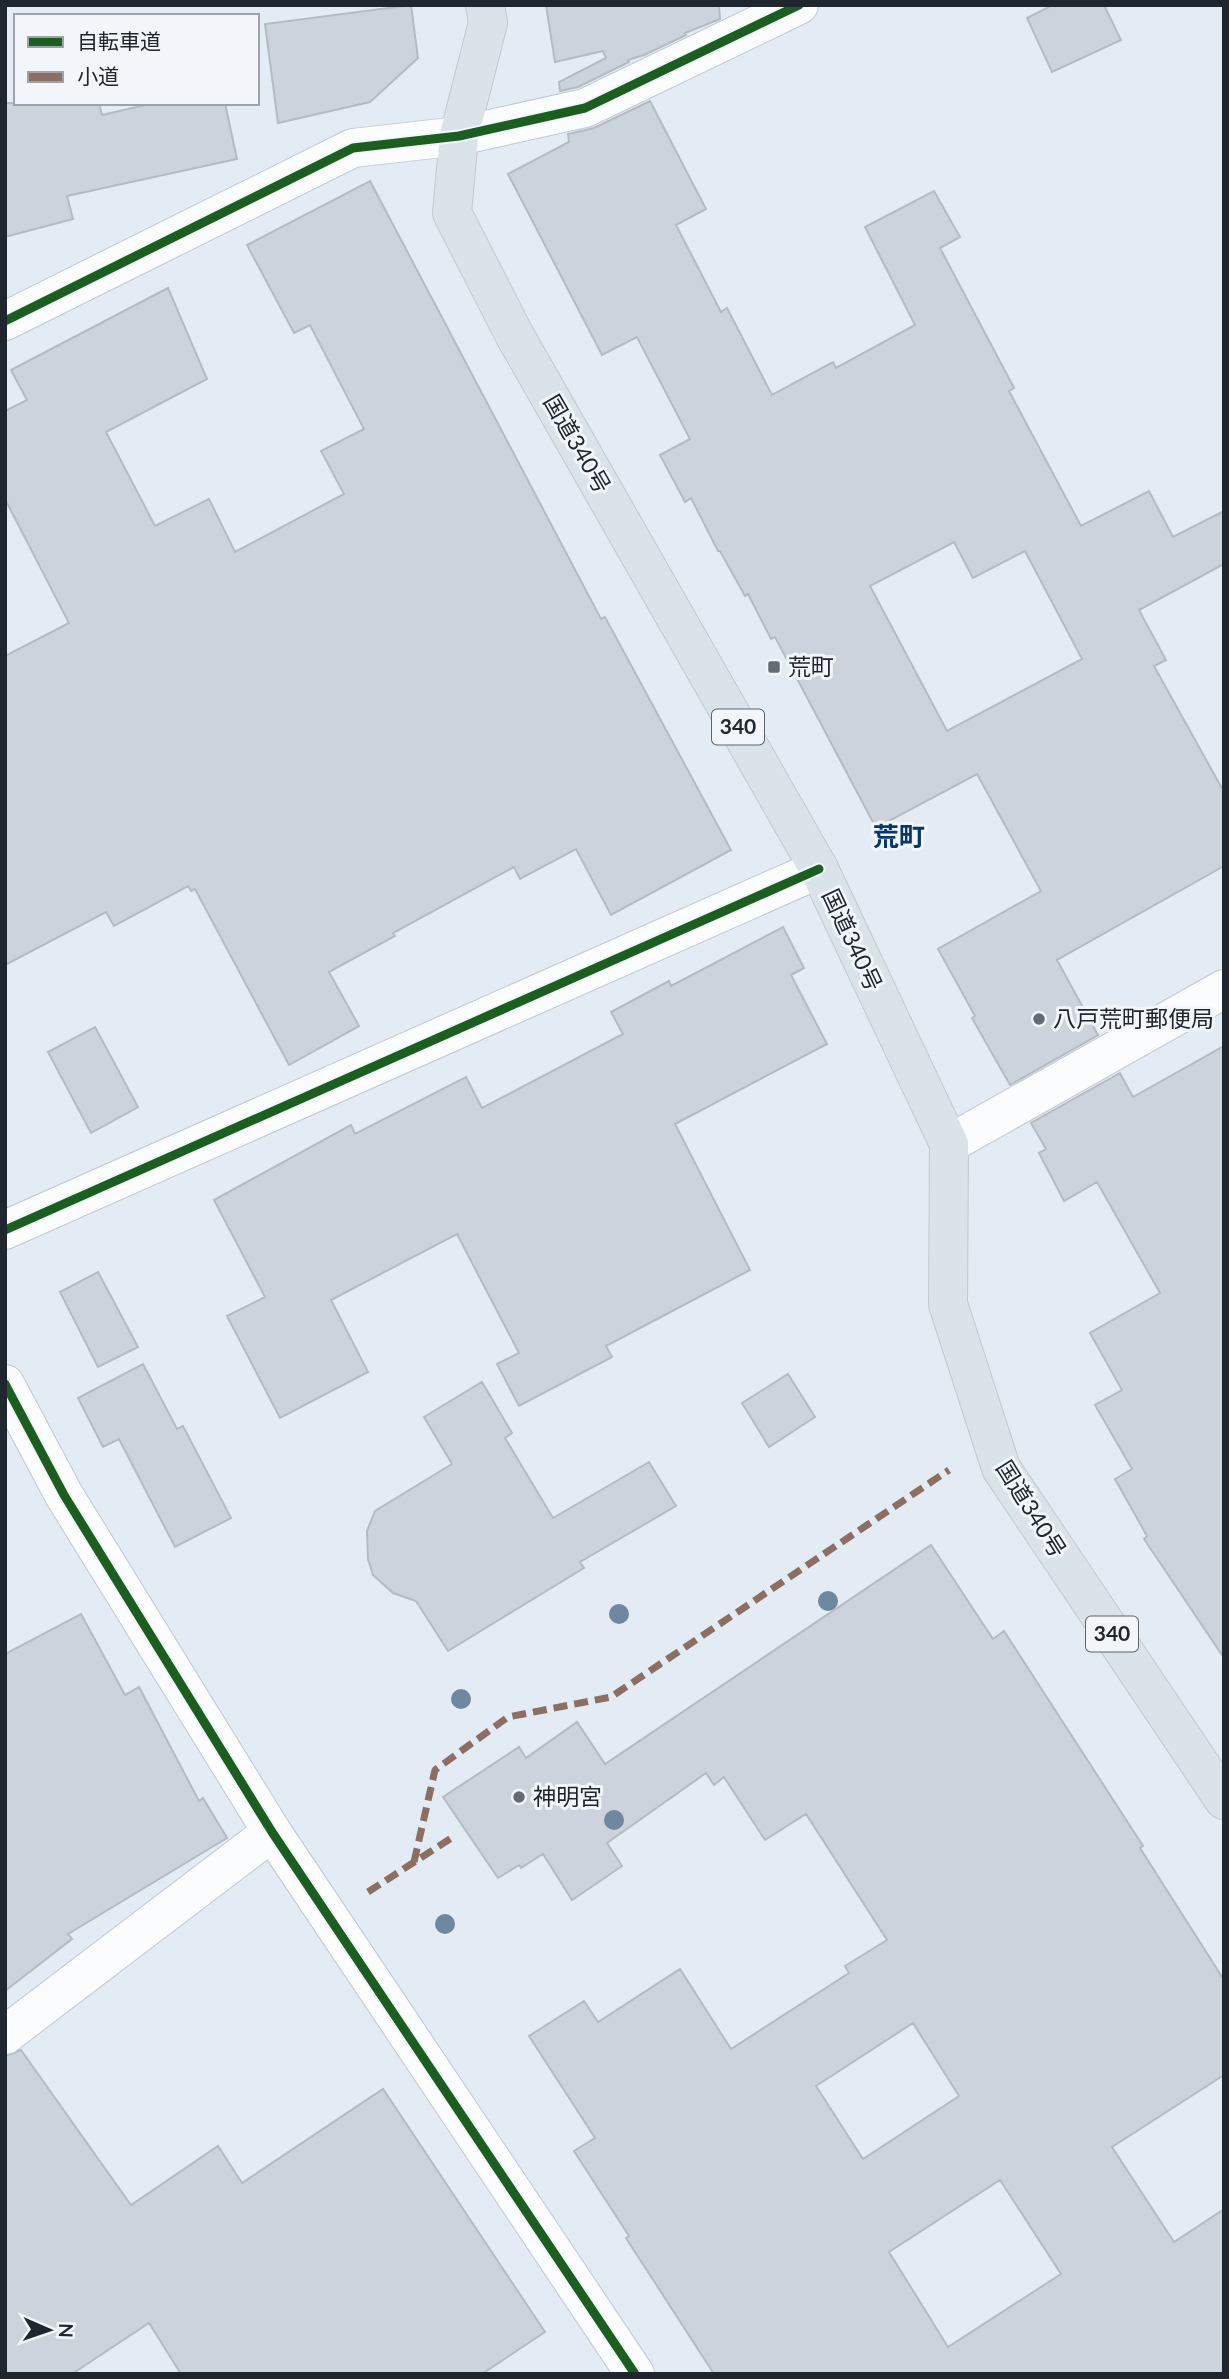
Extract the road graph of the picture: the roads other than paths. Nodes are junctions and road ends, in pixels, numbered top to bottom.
1 (485, 5) edge
2 (799, 5) edge
3 (459, 136) junction
4 (5, 321) edge
5 (819, 869) junction
6 (1224, 989) edge
7 (949, 1144) junction
8 (5, 1230) edge
9 (5, 1384) edge
10 (1224, 1800) edge
11 (272, 1832) junction
12 (5, 2035) edge
13 (635, 2374) edge

1 - 3 highway, 国道340号 / 340
2 - 3 street
3 - 4 street
3 - 5 highway, 国道340号 / 340
5 - 7 highway, 国道340号 / 340
5 - 8 street
6 - 7 street
7 - 10 highway, 国道340号 / 340
9 - 11 street
11 - 12 street
11 - 13 street

